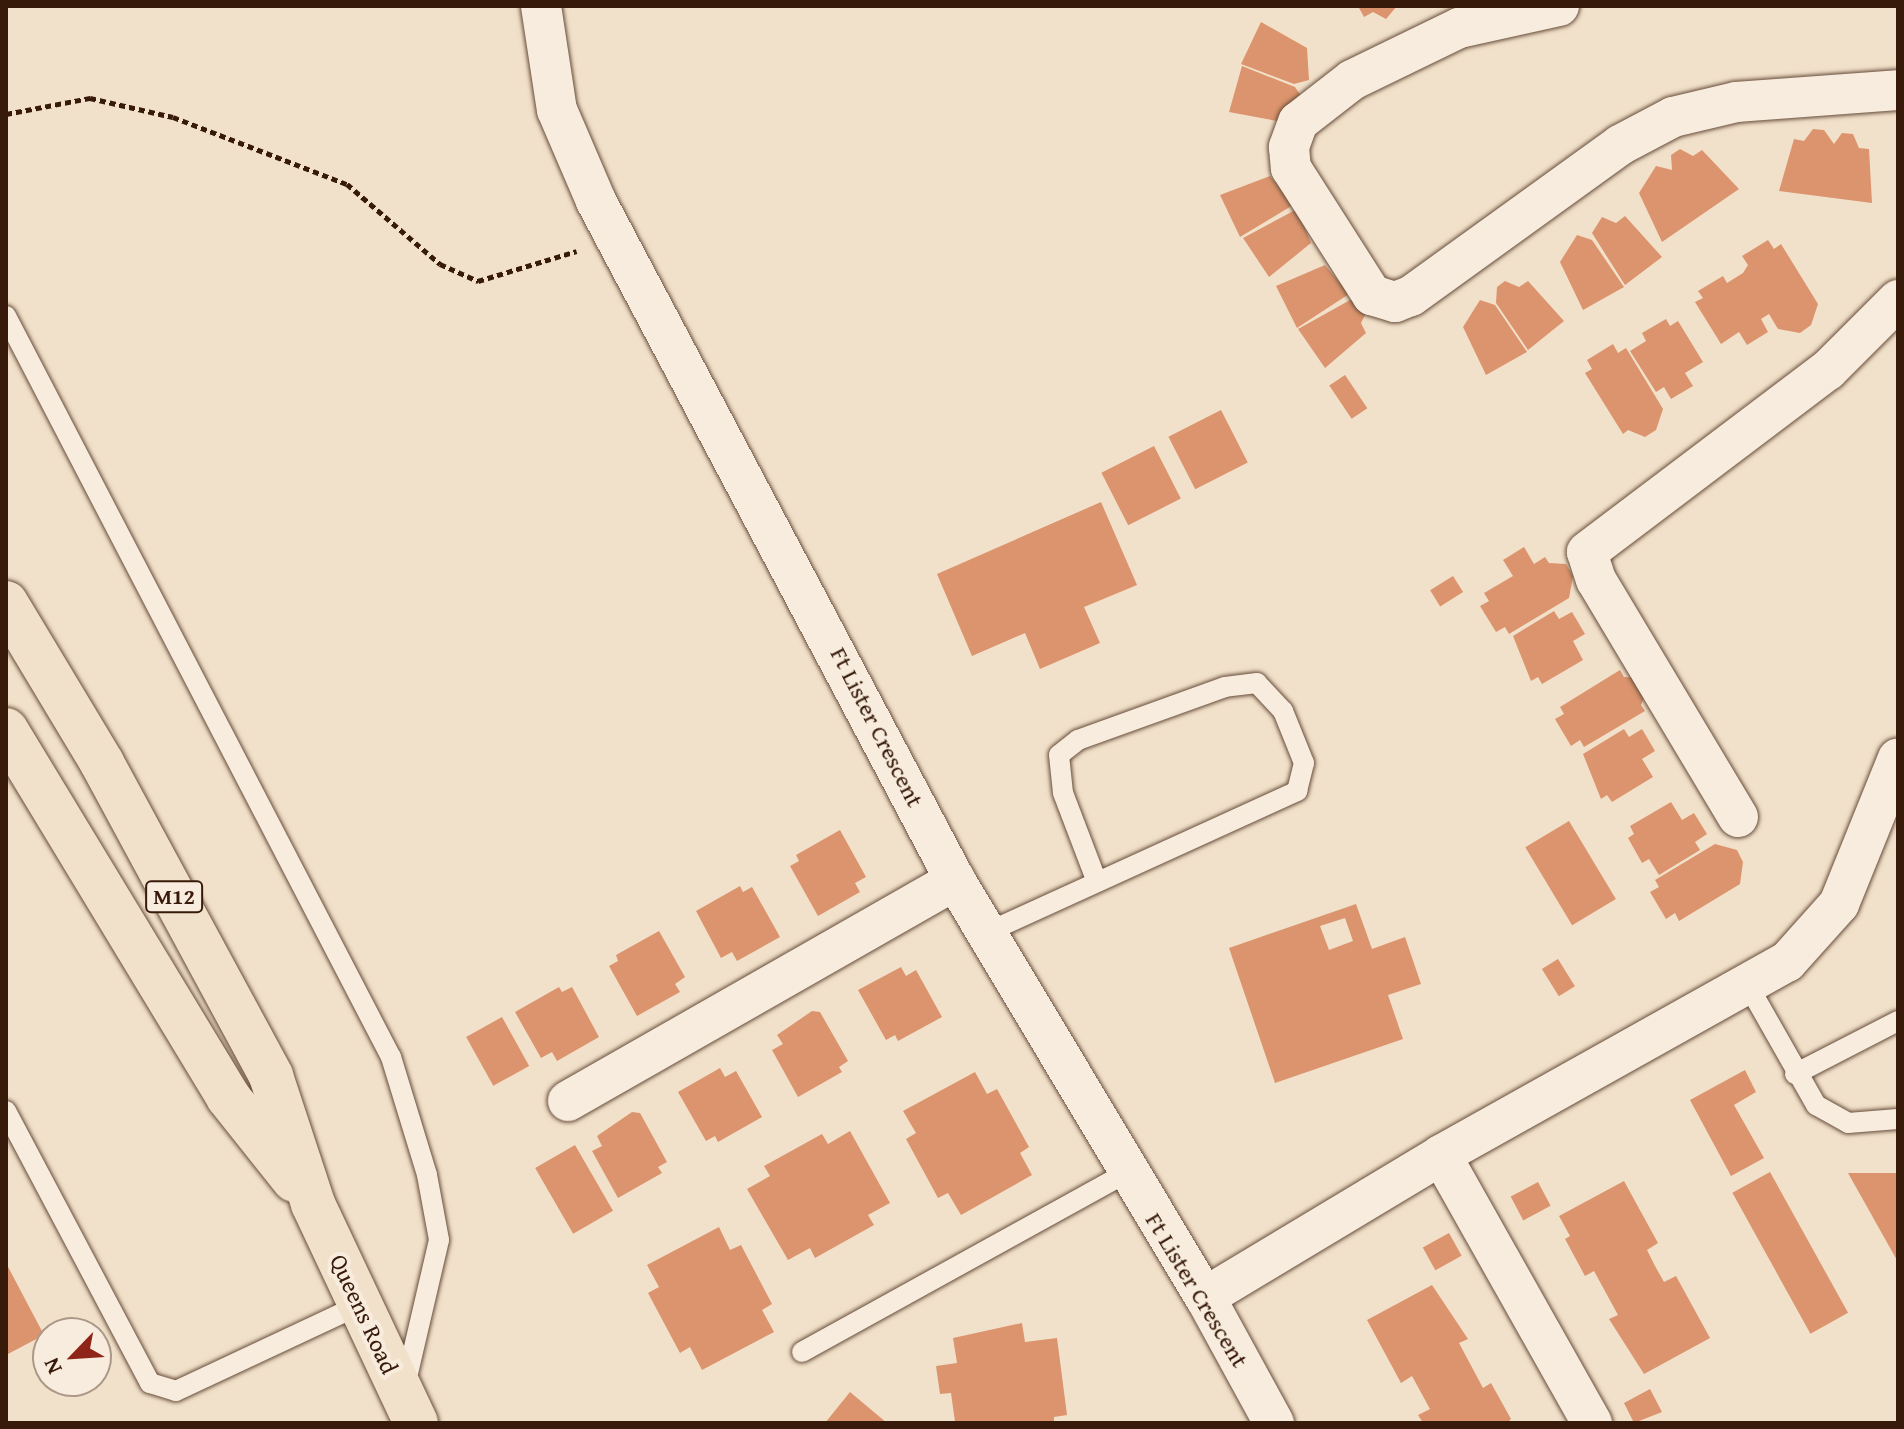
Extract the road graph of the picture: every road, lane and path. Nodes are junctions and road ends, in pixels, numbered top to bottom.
1 (541, 6) edge
2 (1559, 6) edge
3 (1898, 90) edge
4 (6, 114) edge
5 (616, 237) junction
6 (1898, 300) edge
7 (6, 316) edge
8 (6, 603) edge
9 (6, 730) edge
10 (1898, 758) edge
11 (1738, 817) dead end
12 (955, 880) junction
13 (1097, 882) junction
14 (988, 932) junction
15 (1749, 987) junction
16 (1898, 1021) edge
17 (1795, 1074) junction
18 (568, 1101) dead end
19 (6, 1111) edge
20 (1898, 1119) edge
21 (1441, 1155) junction
22 (1126, 1173) junction
23 (313, 1204) junction
24 (1205, 1297) junction
25 (360, 1305) junction
26 (802, 1352) dead end
27 (409, 1410) edge
28 (1274, 1423) edge
29 (1592, 1423) edge

1 - 5 street, Ft Lister Crescent
2 - 3 street
4 - 5 path
5 - 12 street, Ft Lister Crescent
6 - 11 street
7 - 27 lane
8 - 23 highway, M12
9 - 23 highway, M12
10 - 15 street
12 - 14 street, Ft Lister Crescent
12 - 18 street
13 - 13 lane
13 - 14 lane
14 - 22 street, Ft Lister Crescent
15 - 17 lane
15 - 21 street
16 - 17 lane
17 - 20 lane
19 - 25 lane
21 - 24 street
21 - 29 street
22 - 24 street, Ft Lister Crescent
22 - 26 lane
23 - 25 highway, Queens Road / M12
24 - 28 street, Ft Lister Crescent
25 - 27 highway, Queens Road / M12

